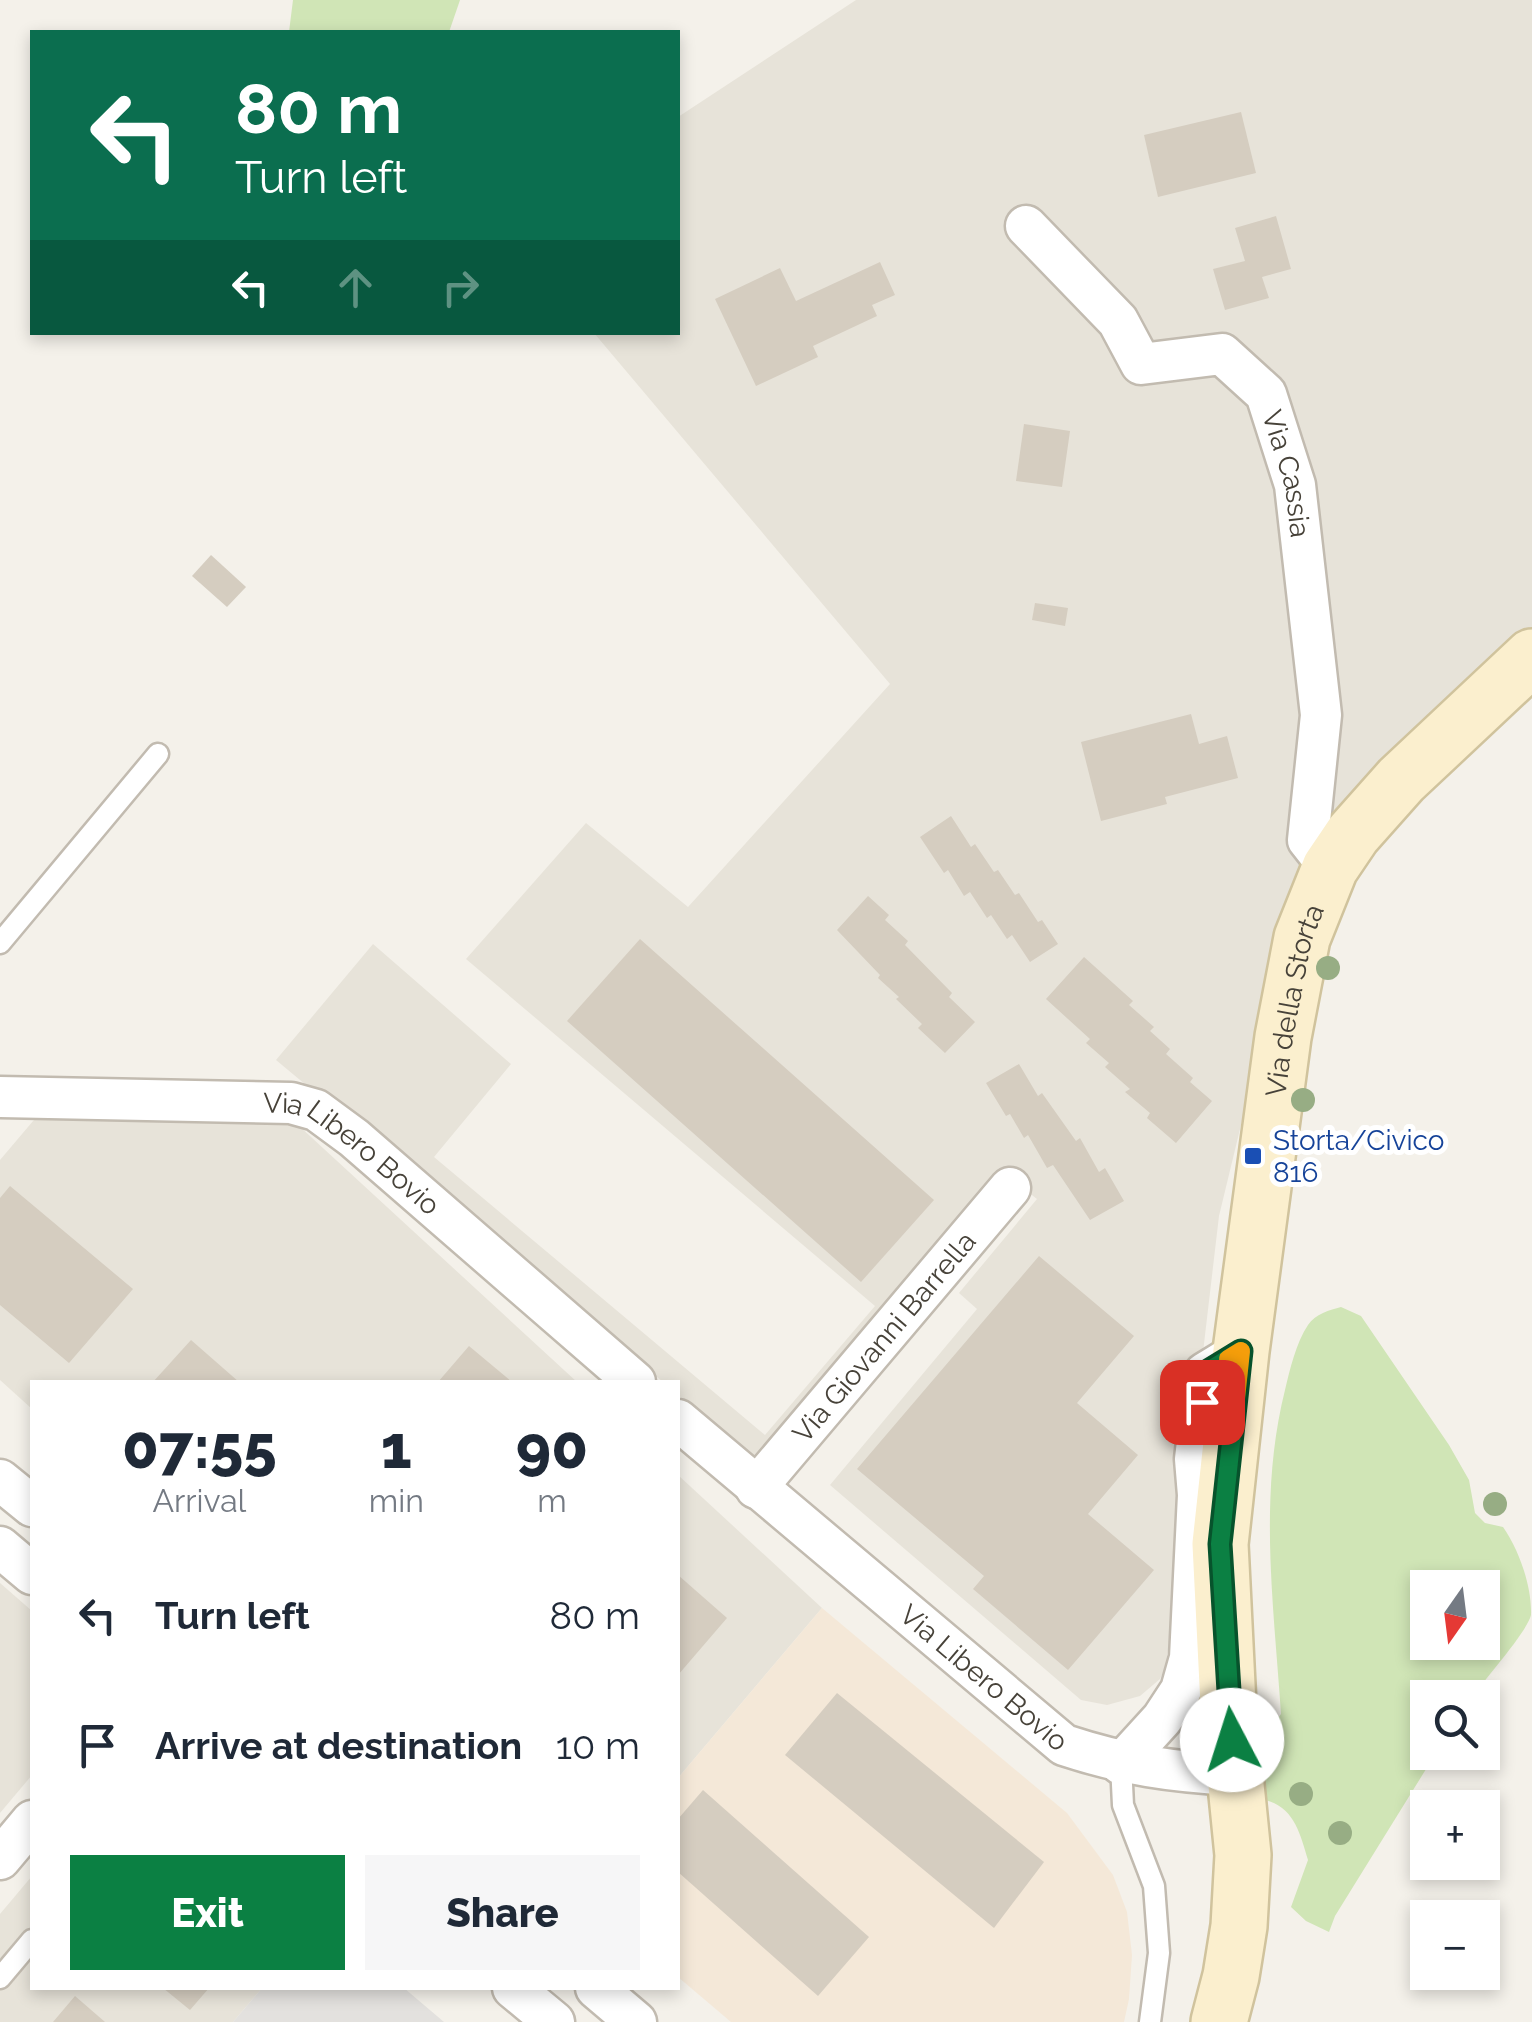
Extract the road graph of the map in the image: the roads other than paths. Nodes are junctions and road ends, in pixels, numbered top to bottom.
1 (1026, 226) dead end
2 (1532, 657) edge
3 (158, 754) dead end
4 (1330, 868) junction
5 (0, 943) edge
6 (0, 1097) edge
7 (1010, 1188) dead end
8 (1241, 1351) junction
9 (632, 1380) edge
10 (680, 1422) edge
11 (0, 1480) edge
12 (756, 1488) junction
13 (30, 1504) edge
14 (0, 1547) edge
15 (30, 1572) edge
16 (1121, 1764) junction
17 (1236, 1775) junction
18 (30, 1823) edge
19 (0, 1859) edge
20 (30, 1942) edge
21 (0, 1978) edge
22 (514, 1990) edge
23 (598, 1990) edge
24 (554, 2022) edge
25 (636, 2022) edge
26 (1150, 2022) edge
27 (1219, 2022) edge

1 - 4 street, Via Cassia
2 - 4 main road, Via della Storta
3 - 5 lane
4 - 8 main road, Via della Storta
6 - 9 street, Via Libero Bovio
7 - 12 street, Via Giovanni Barrella
8 - 16 street
8 - 17 main road, Via della Storta
10 - 12 street, Via Libero Bovio
11 - 13 street
12 - 16 street, Via Libero Bovio
14 - 15 street
16 - 17 street, Via Libero Bovio
16 - 26 lane
17 - 27 main road, Via della Storta
18 - 19 street
20 - 21 lane
22 - 24 street
23 - 25 street

